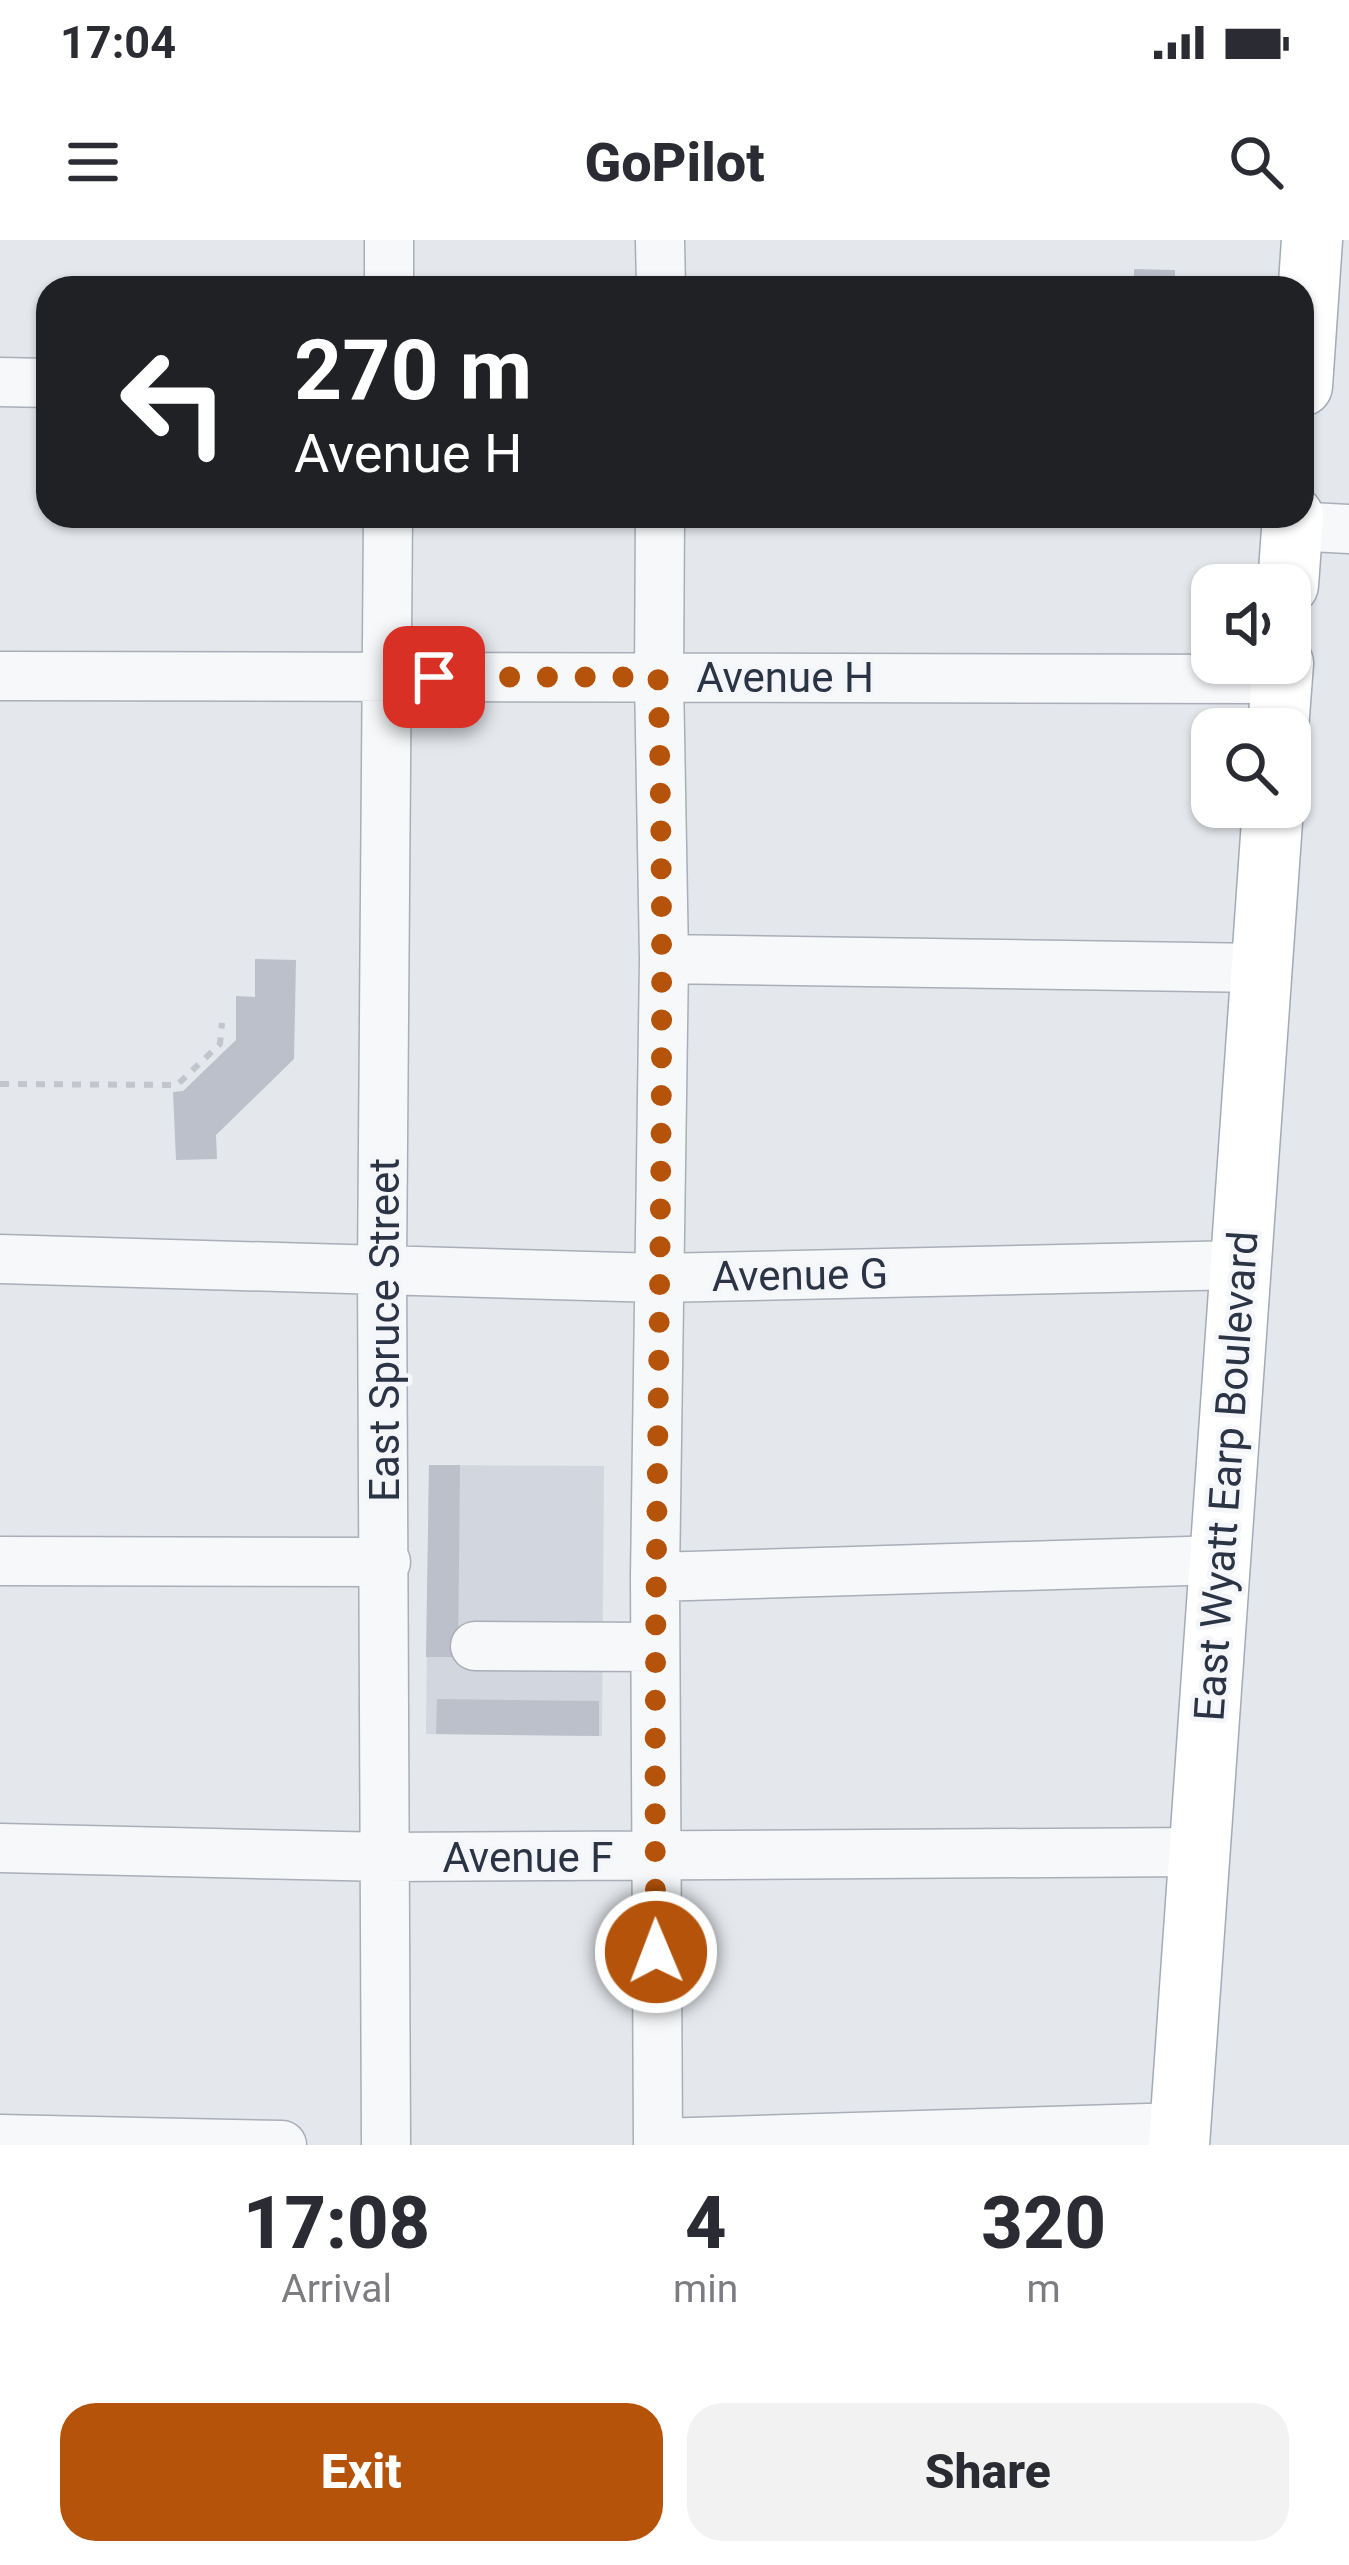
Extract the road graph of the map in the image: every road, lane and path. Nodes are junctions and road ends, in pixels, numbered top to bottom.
1 (389, 240) edge
2 (661, 240) edge
3 (1312, 240) edge
4 (388, 276) edge
5 (661, 276) edge
6 (1310, 276) edge
7 (0, 382) edge
8 (36, 383) edge
9 (388, 528) edge
10 (660, 528) edge
11 (1309, 528) edge
12 (1296, 564) edge
13 (0, 676) edge
14 (388, 677) junction
15 (658, 677) junction
16 (1281, 690) edge
17 (1272, 828) edge
18 (664, 959) junction
19 (1262, 968) junction
20 (222, 1023) dead end
21 (0, 1084) edge
22 (0, 1258) edge
23 (1240, 1265) junction
24 (382, 1270) junction
25 (658, 1278) junction
26 (1220, 1560) junction
27 (0, 1561) edge
28 (386, 1562) junction
29 (655, 1577) junction
30 (475, 1646) dead end
31 (656, 1647) junction
32 (0, 1848) edge
33 (1199, 1852) junction
34 (656, 1856) junction
35 (387, 1857) junction
36 (1179, 2136) edge
37 (0, 2139) edge
38 (658, 2144) edge
39 (282, 2145) edge
40 (386, 2145) edge

1 - 4 street
2 - 5 street
3 - 6 main road
7 - 8 street
9 - 14 street, East Spruce Street
10 - 15 street
11 - 12 main road
13 - 14 street, Avenue H
14 - 15 street, Avenue H
14 - 24 street, East Spruce Street
15 - 16 street, Avenue H
15 - 18 street
17 - 19 main road, East Wyatt Earp Boulevard
18 - 19 street
18 - 25 street
19 - 23 main road, East Wyatt Earp Boulevard
20 - 21 path
22 - 24 street, Avenue G
23 - 25 street, Avenue G
23 - 26 main road, East Wyatt Earp Boulevard
24 - 25 street, Avenue G
24 - 28 street, East Spruce Street
25 - 29 street
26 - 29 street
26 - 33 main road, East Wyatt Earp Boulevard
27 - 28 street
28 - 35 street, East Spruce Street
29 - 31 street
30 - 31 street
31 - 34 street
32 - 35 street, Avenue F
33 - 34 street, Avenue F
33 - 36 main road, East Wyatt Earp Boulevard
34 - 35 street, Avenue F
34 - 38 street
35 - 40 street, East Spruce Street
36 - 38 street
37 - 39 street

